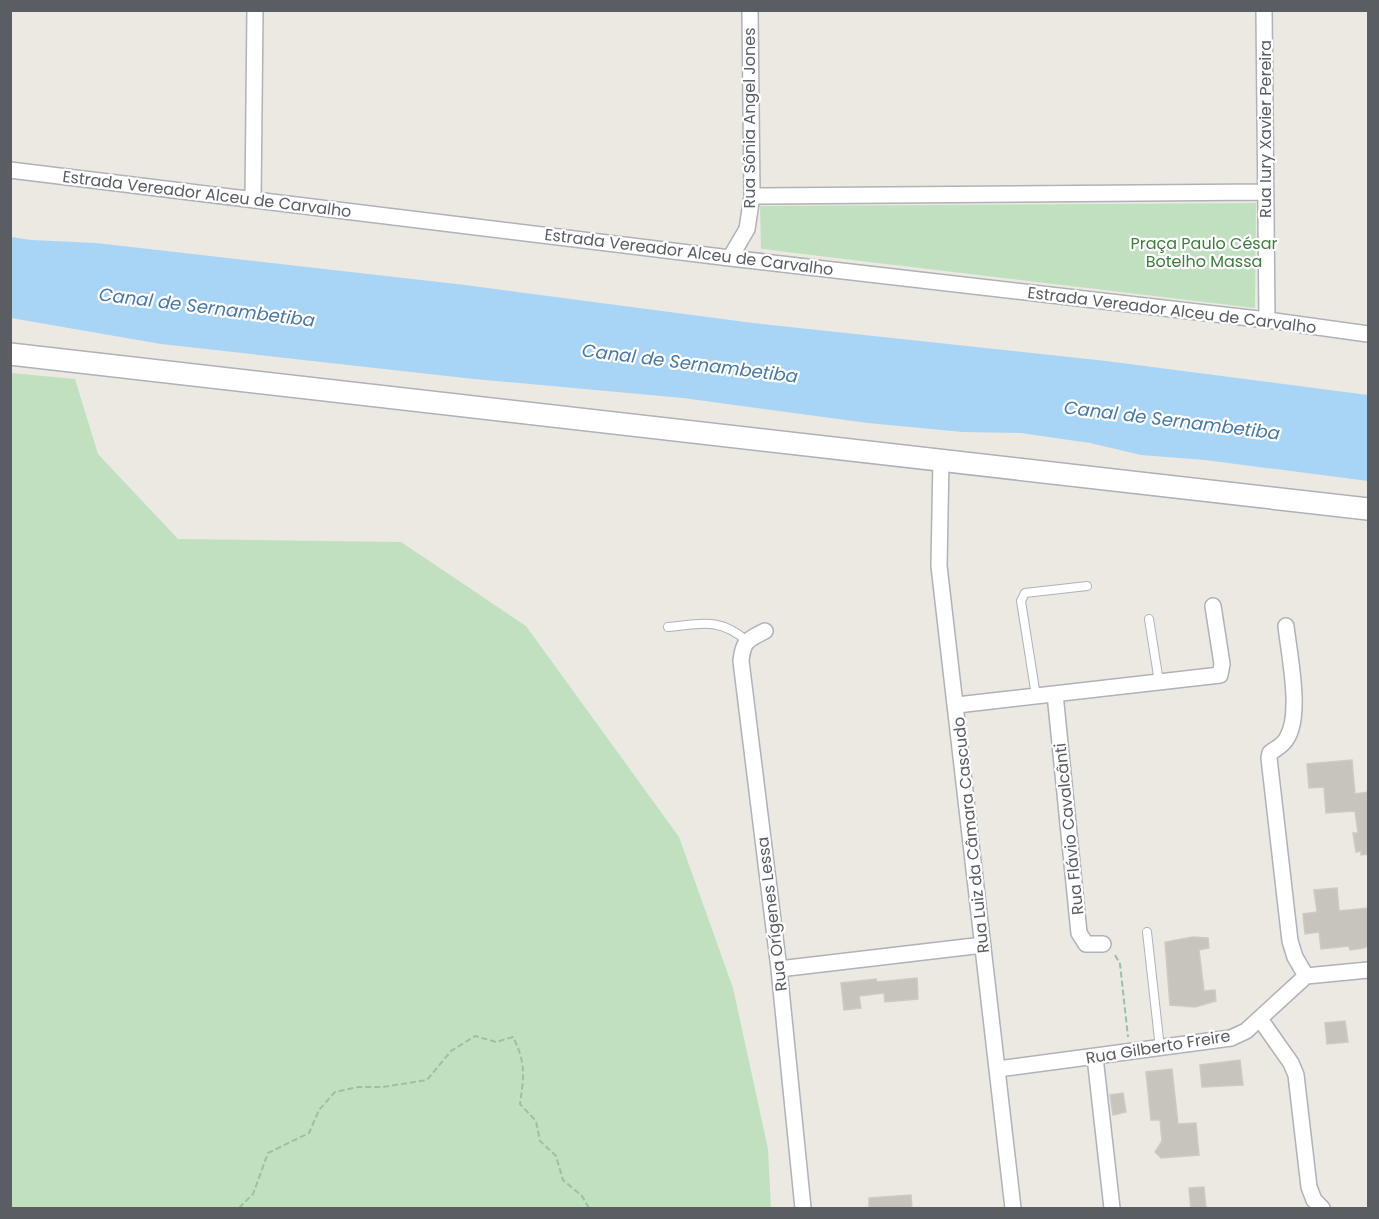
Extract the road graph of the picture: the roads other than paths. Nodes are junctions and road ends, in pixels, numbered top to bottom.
1 (255, 10) edge
2 (750, 10) edge
3 (1264, 10) edge
4 (10, 170) edge
5 (1265, 192) junction
6 (752, 196) junction
7 (253, 200) junction
8 (730, 258) junction
9 (1267, 320) junction
10 (1368, 334) edge
11 (10, 354) edge
12 (941, 460) junction
13 (1368, 509) edge
14 (1087, 586) dead end
15 (1213, 606) dead end
16 (1149, 619) dead end
17 (1286, 626) dead end
18 (668, 627) dead end
19 (765, 631) dead end
20 (747, 640) junction
21 (1159, 682) junction
22 (1054, 694) junction
23 (1035, 696) junction
24 (957, 705) junction
25 (1147, 932) dead end
26 (1103, 944) road end
27 (983, 945) junction
28 (779, 969) junction
29 (1368, 970) edge
30 (1306, 976) junction
31 (1260, 1019) junction
32 (1161, 1048) junction
33 (1095, 1057) junction
34 (998, 1069) junction
35 (803, 1209) edge
36 (1013, 1209) edge
37 (1112, 1209) edge
38 (1322, 1209) edge

1 - 7 street
2 - 6 street, Rua Sônia Angel Jones
3 - 5 street, Rua Iury Xavier Pereira
4 - 7 street, Estrada Vereador Alceu de Carvalho
5 - 6 street
5 - 9 street, Rua Iury Xavier Pereira
6 - 8 street, Rua Sônia Angel Jones
7 - 8 street, Estrada Vereador Alceu de Carvalho
8 - 9 street, Estrada Vereador Alceu de Carvalho
9 - 10 street, Estrada Vereador Alceu de Carvalho
11 - 12 street
12 - 13 street
12 - 24 street, Rua Luiz da Câmara Cascudo
14 - 23 lane
15 - 21 street
16 - 21 lane
17 - 30 street
18 - 20 lane
19 - 20 street
20 - 28 street, Rua Orígenes Lessa
21 - 22 street
22 - 23 street
22 - 26 street, Rua Flávio Cavalcânti
23 - 24 street
24 - 27 street, Rua Luiz da Câmara Cascudo
25 - 32 lane
27 - 28 street
27 - 34 street, Rua Luiz da Câmara Cascudo
28 - 35 street, Rua Orígenes Lessa
29 - 30 street
30 - 31 street, Rua Gilberto Freire
31 - 32 street, Rua Gilberto Freire
31 - 38 street
32 - 33 street, Rua Gilberto Freire
33 - 34 street, Rua Gilberto Freire
33 - 37 street
34 - 36 street, Rua Luiz da Câmara Cascudo

